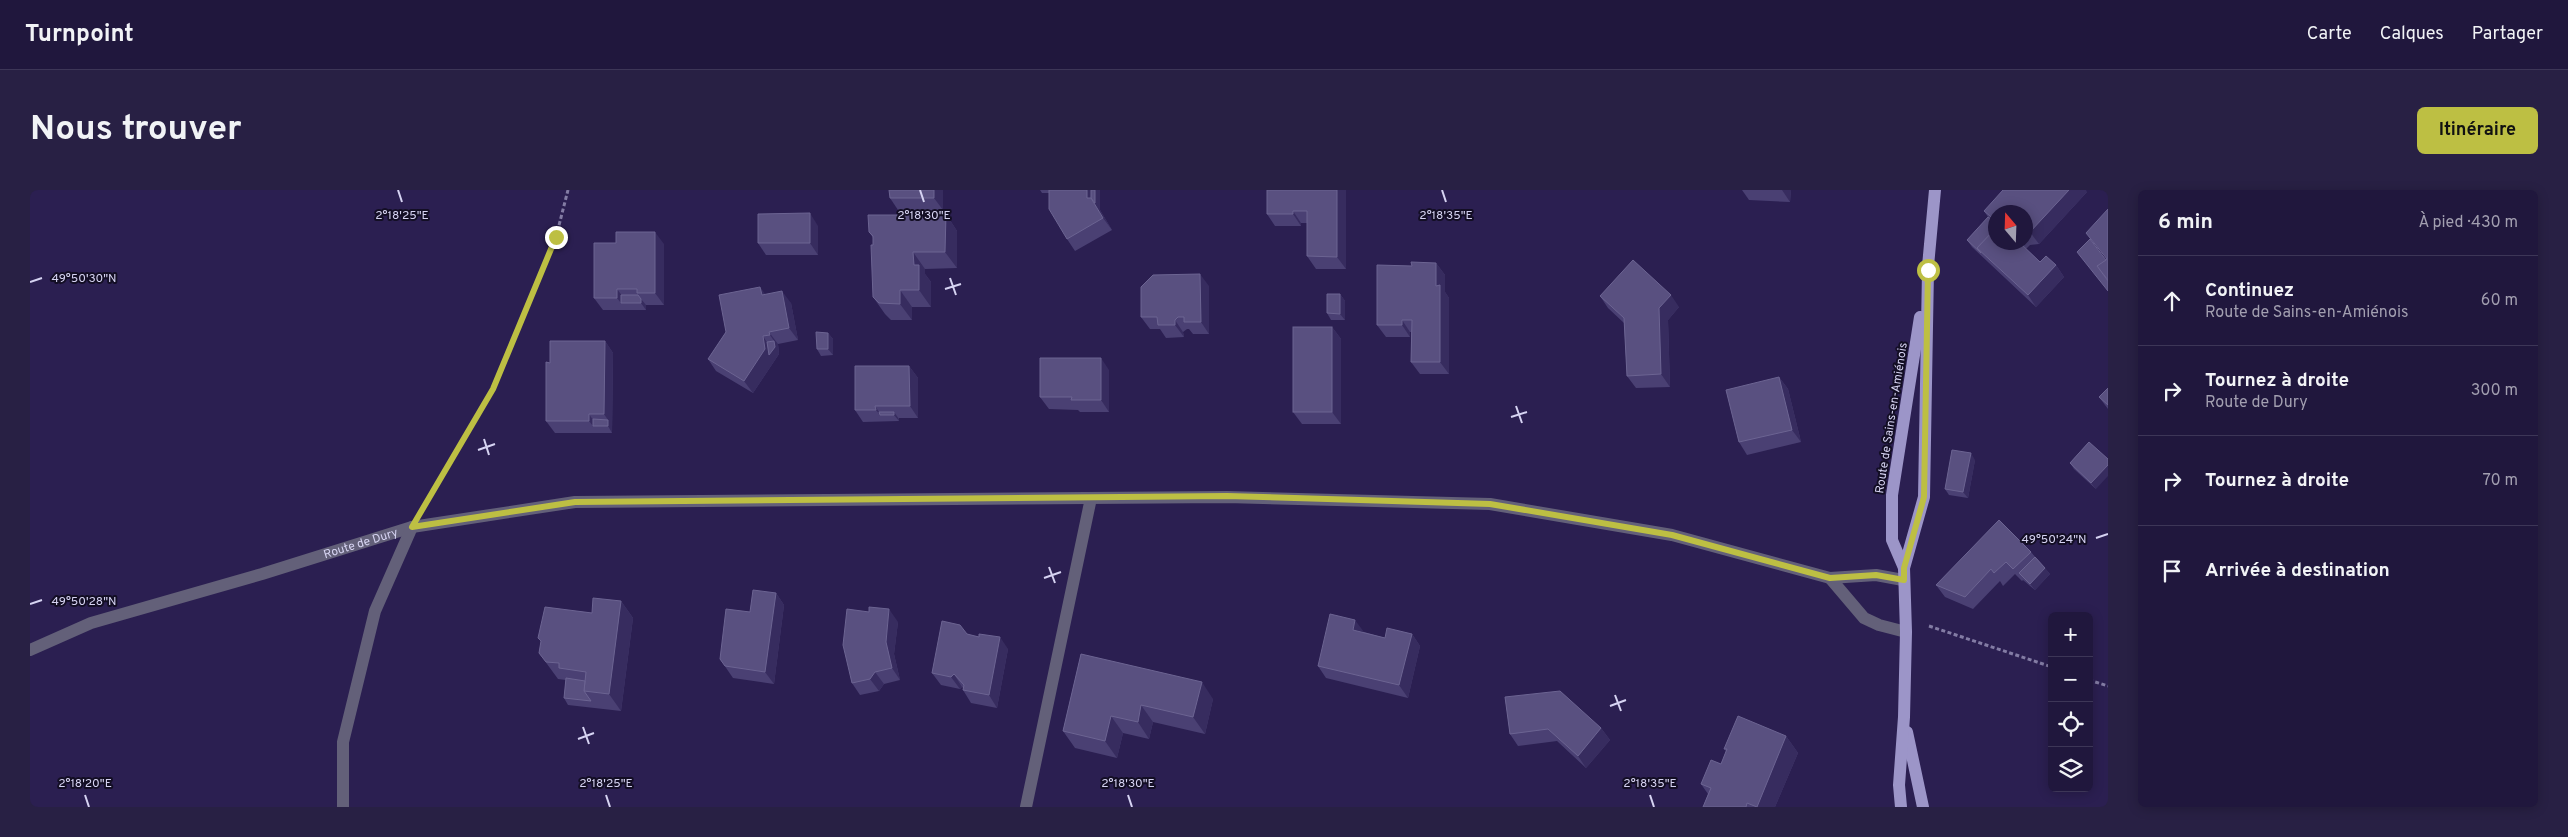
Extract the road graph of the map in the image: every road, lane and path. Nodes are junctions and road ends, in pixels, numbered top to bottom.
1 (568, 190) edge
2 (1935, 190) edge
3 (1928, 270) junction
4 (1091, 498) junction
5 (412, 527) junction
6 (1904, 574) junction
7 (1830, 578) junction
8 (1906, 618) junction
9 (1906, 632) junction
10 (30, 650) edge
11 (2048, 666) edge
12 (2093, 681) edge
13 (2108, 686) edge
14 (1904, 717) junction
15 (342, 807) edge
16 (1026, 807) edge
17 (1901, 807) edge
18 (1923, 807) edge

1 - 5 path
2 - 3 main road, Route de Sains-en-Amiénois
3 - 6 main road, Route de Sains-en-Amiénois
3 - 6 main road, Route de Sains-en-Amiénois
4 - 5 street, Route de Dury
4 - 7 street, Route de Dury
4 - 16 street
5 - 10 street, Route de Dury
5 - 15 street
6 - 7 street, Route de Dury
6 - 8 main road, Route de Sains-en-Amiénois
7 - 9 street
8 - 9 main road, Route de Sains-en-Amiénois
8 - 11 path
9 - 14 main road, Route de Sains-en-Amiénois
12 - 13 path
14 - 17 main road, Route de Sains-en-Amiénois
14 - 18 main road, Route de Sains-en-Amiénois

